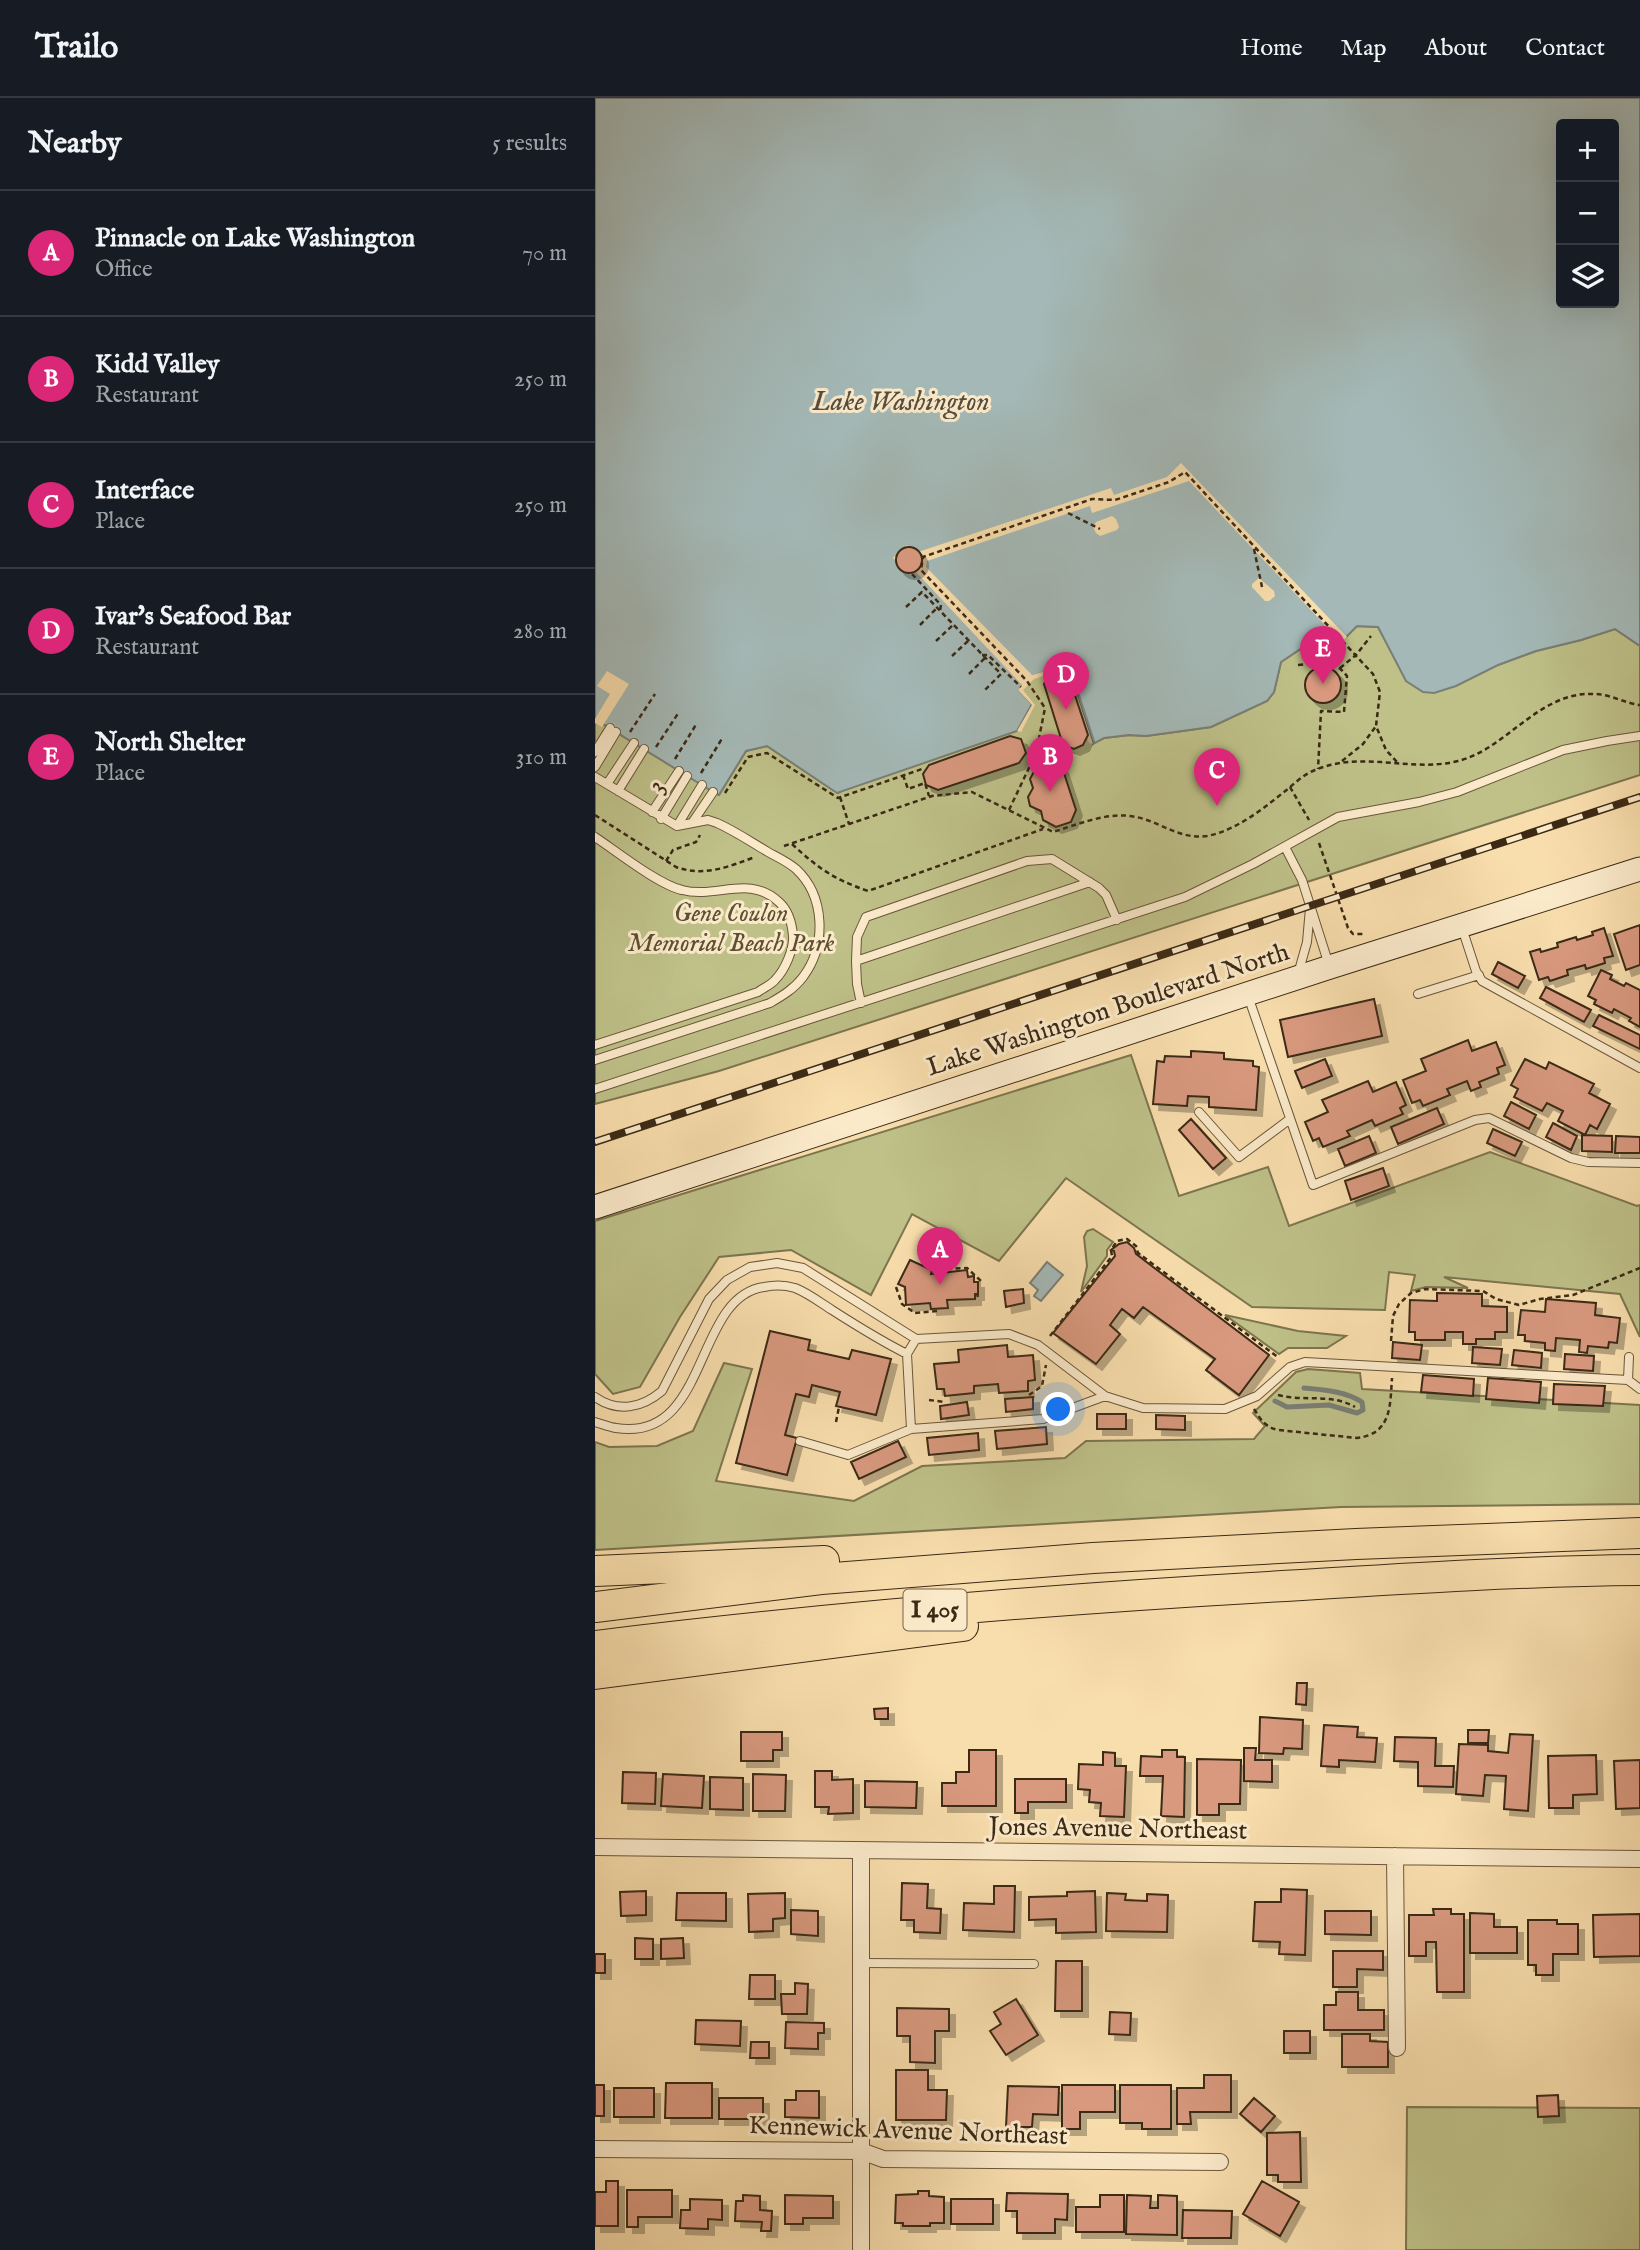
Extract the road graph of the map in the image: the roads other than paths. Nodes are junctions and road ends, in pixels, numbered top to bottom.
1 (1640, 736) edge
2 (630, 740) road end
3 (648, 751) road end
4 (595, 752) edge
5 (595, 767) edge
6 (595, 777) edge
7 (699, 783) road end
8 (607, 785) junction
9 (618, 791) junction
10 (713, 792) dead end
11 (652, 812) junction
12 (661, 819) junction
13 (692, 823) junction
14 (677, 827) junction
15 (595, 837) edge
16 (1285, 847) junction
17 (1640, 869) edge
18 (1090, 882) junction
19 (1310, 905) junction
20 (1117, 920) junction
21 (1461, 926) junction
22 (856, 961) junction
23 (1330, 967) junction
24 (1479, 975) junction
25 (1296, 978) junction
26 (1248, 994) junction
27 (1418, 994) dead end
28 (861, 1003) junction
29 (595, 1045) edge
30 (595, 1059) edge
31 (1640, 1068) edge
32 (595, 1089) edge
33 (1199, 1112) dead end
34 (1290, 1119) junction
35 (1640, 1163) edge
36 (595, 1207) edge
37 (916, 1339) junction
38 (907, 1354) junction
39 (1629, 1357) dead end
40 (1628, 1380) junction
41 (1640, 1390) edge
42 (1105, 1396) junction
43 (595, 1397) edge
44 (595, 1422) edge
45 (911, 1429) junction
46 (800, 1441) dead end
47 (1640, 1533) edge
48 (1093, 1558) junction
49 (1640, 1570) edge
50 (595, 1572) edge
51 (1276, 1586) junction
52 (595, 1607) edge
53 (595, 1646) edge
54 (595, 1674) edge
55 (595, 1847) edge
56 (861, 1850) junction
57 (1395, 1856) junction
58 (1640, 1859) edge
59 (861, 1963) junction
60 (1034, 1964) dead end
61 (1397, 2048) dead end
62 (595, 2150) edge
63 (861, 2151) junction
64 (1220, 2162) dead end
65 (861, 2250) edge

1 - 16 lane
2 - 8 lane
3 - 9 lane
4 - 5 lane
6 - 8 lane
7 - 14 lane
8 - 9 lane
9 - 11 lane
10 - 13 lane
11 - 12 lane
11 - 12 lane, 3
12 - 14 lane
13 - 14 lane
13 - 30 lane
15 - 29 lane
16 - 19 lane
16 - 20 lane
17 - 21 street, Lake Washington Boulevard North
18 - 20 lane
18 - 22 lane
18 - 22 lane
19 - 23 lane
19 - 25 lane
20 - 28 lane
21 - 23 street, Lake Washington Boulevard North
21 - 24 lane
22 - 28 lane
23 - 25 street, Lake Washington Boulevard North
24 - 27 lane
24 - 31 lane
25 - 26 street, Lake Washington Boulevard North
26 - 34 lane
26 - 36 street, Lake Washington Boulevard North
28 - 32 lane
33 - 34 lane
34 - 35 lane
37 - 38 lane
37 - 42 lane
37 - 43 lane
38 - 44 lane
38 - 45 lane
39 - 40 lane
40 - 41 lane
40 - 42 lane
42 - 45 lane
45 - 46 lane
47 - 48 highway, I 405
48 - 50 highway
48 - 52 highway, I 405
49 - 51 highway, I 405
51 - 53 highway, I 405
51 - 54 highway
55 - 56 street, Jones Avenue Northeast
56 - 57 street, Jones Avenue Northeast
56 - 59 street
57 - 58 street, Jones Avenue Northeast
57 - 61 street
59 - 60 lane
59 - 63 street
62 - 63 street, Kennewick Avenue Northeast
63 - 64 street, Kennewick Avenue Northeast
63 - 65 street

